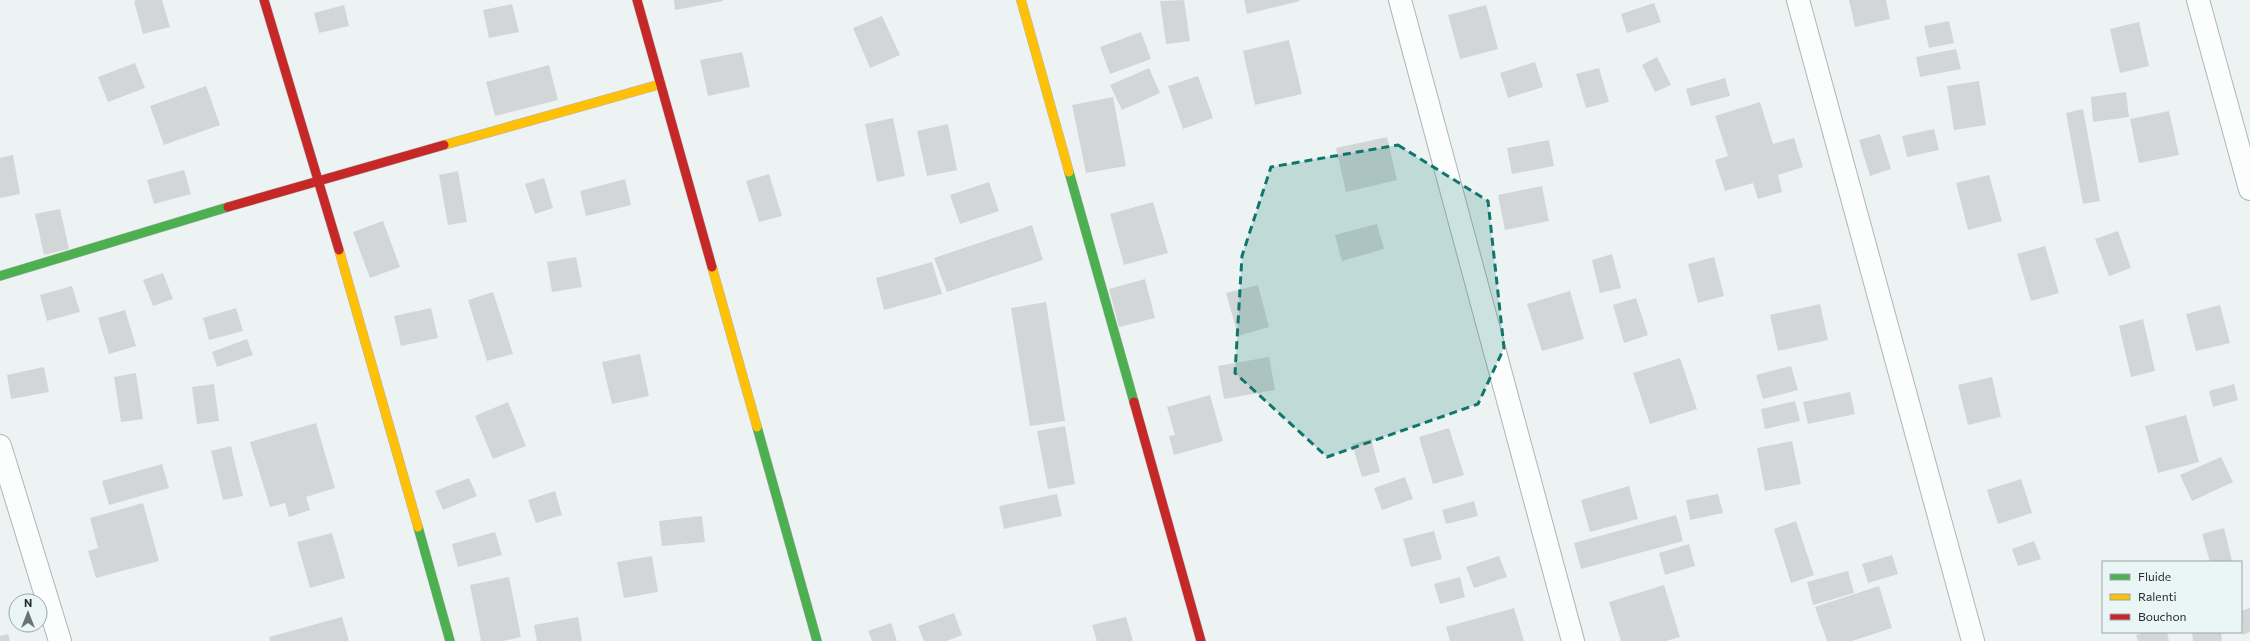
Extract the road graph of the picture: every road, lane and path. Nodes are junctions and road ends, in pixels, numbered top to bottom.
1 (264, 0) edge
2 (637, 0) edge
3 (1021, 0) edge
4 (1400, 0) edge
5 (1798, 0) edge
6 (2198, 0) edge
7 (660, 84) junction
8 (319, 180) junction
9 (2250, 189) edge
10 (0, 276) edge
11 (0, 446) edge
12 (60, 641) edge
13 (450, 641) edge
14 (817, 641) edge
15 (1201, 641) edge
16 (1573, 641) edge
17 (1973, 641) edge

1 - 8 street
2 - 7 street
3 - 15 street
4 - 16 street
5 - 17 street
6 - 9 street
7 - 8 street
7 - 14 street
8 - 10 street
8 - 13 street
11 - 12 street

